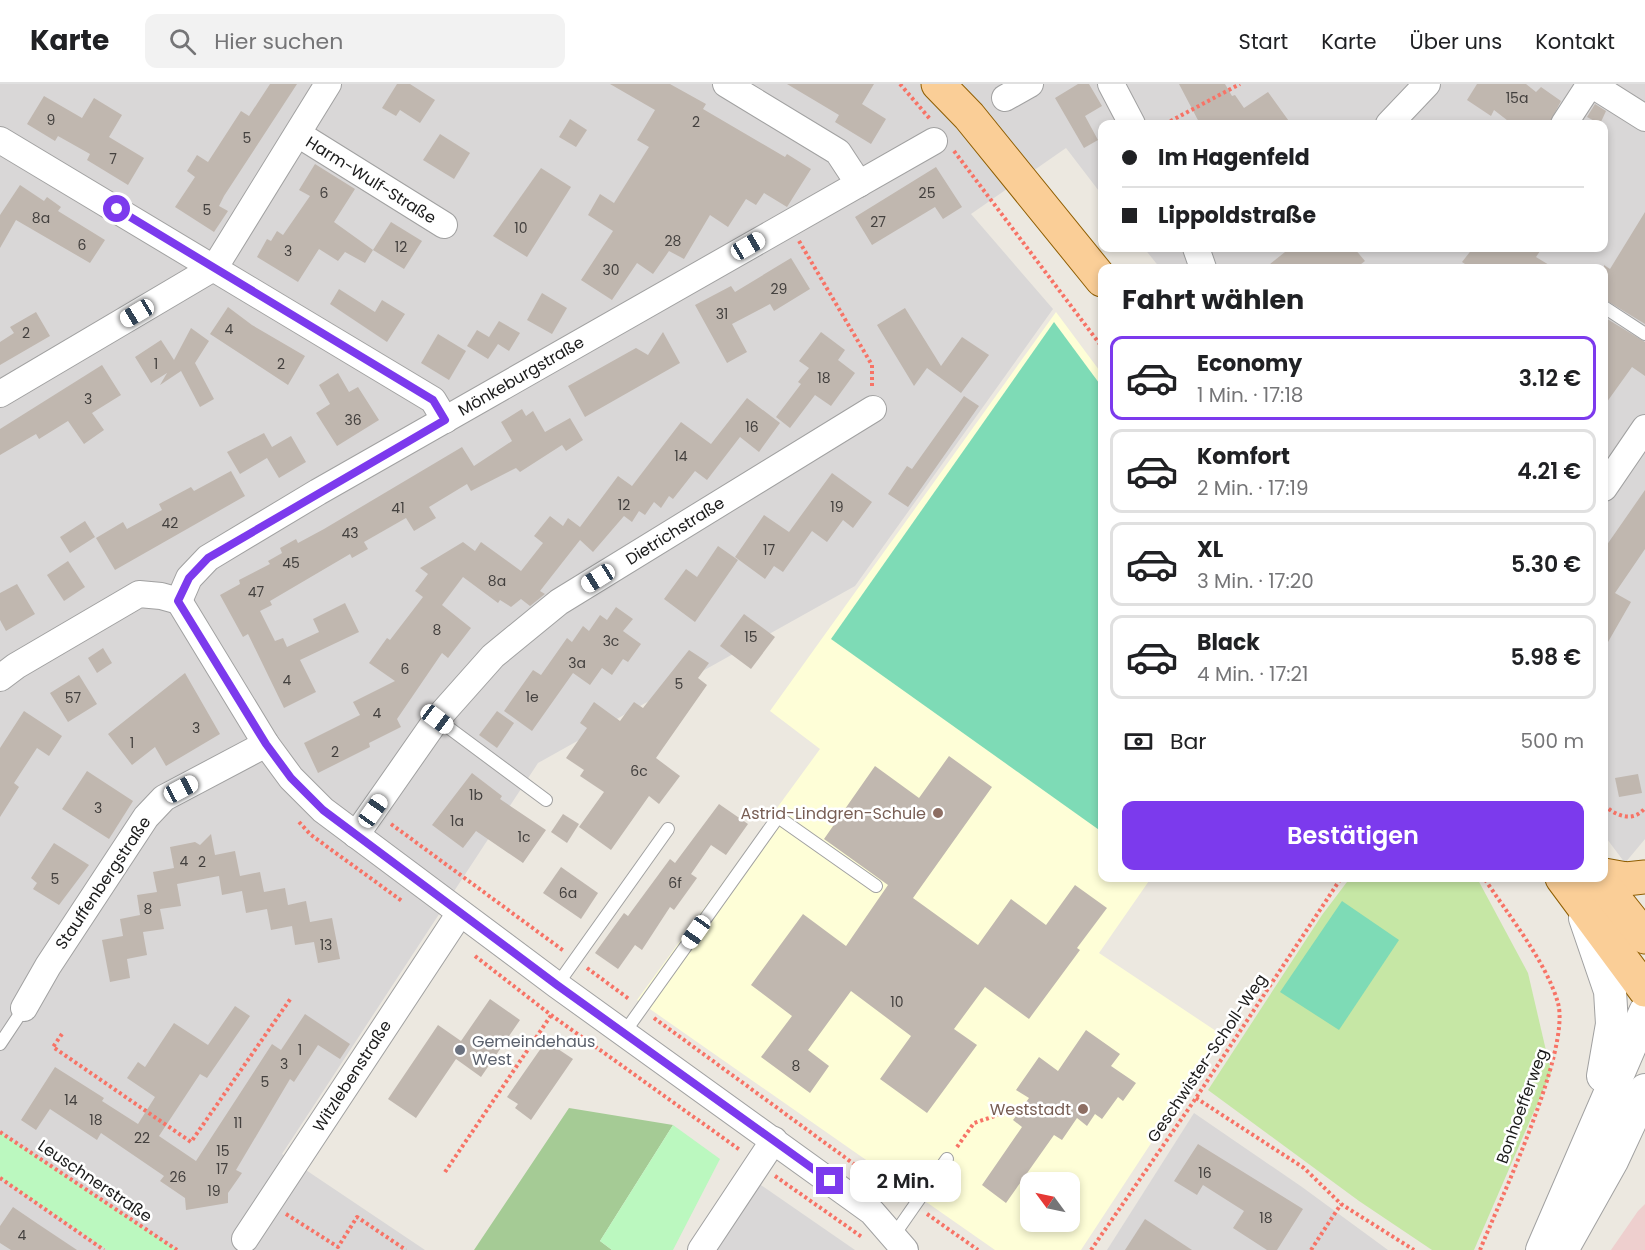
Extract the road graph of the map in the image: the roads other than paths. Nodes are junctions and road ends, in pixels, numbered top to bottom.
1 (328, 84) edge
2 (726, 84) edge
3 (938, 84) edge
4 (1030, 84) edge
5 (1110, 84) edge
6 (1427, 84) edge
7 (1591, 84) edge
8 (1005, 98) dead end
9 (1645, 118) edge
10 (1130, 120) edge
11 (1393, 120) edge
12 (1567, 120) edge
13 (298, 134) junction
14 (940, 138) road end
15 (0, 140) edge
16 (859, 184) junction
17 (444, 225) dead end
18 (215, 267) junction
19 (1098, 275) edge
20 (1608, 310) edge
21 (1645, 334) edge
22 (0, 394) edge
23 (873, 409) road end
24 (445, 420) junction
25 (1645, 428) edge
26 (1608, 482) edge
27 (178, 601) junction
28 (0, 678) edge
29 (437, 719) junction
30 (266, 744) junction
31 (546, 800) dead end
32 (668, 828) dead end
33 (356, 835) junction
34 (1608, 876) edge
35 (1645, 877) edge
36 (876, 886) dead end
37 (1580, 886) edge
38 (460, 913) junction
39 (1645, 937) edge
40 (562, 988) junction
41 (1645, 990) edge
42 (24, 1008) joint
43 (1645, 1012) edge
44 (624, 1033) junction
45 (0, 1044) edge
46 (1645, 1090) edge
47 (1595, 1122) junction
48 (1645, 1133) edge
49 (774, 1140) junction
50 (947, 1159) road end
51 (1612, 1161) junction
52 (902, 1235) edge
53 (245, 1239) dead end
54 (701, 1250) edge
55 (1542, 1250) edge
56 (1562, 1250) edge

1 - 13 street, Harm-Wulf-Straße
2 - 16 street
3 - 19 main road
4 - 8 street
5 - 10 street
6 - 11 street
7 - 9 street
7 - 12 street
13 - 17 street, Harm-Wulf-Straße
13 - 18 street, Harm-Wulf-Straße
14 - 16 street, Mönkeburgstraße
15 - 18 street
16 - 24 street, Mönkeburgstraße
18 - 22 street
18 - 24 street
20 - 21 lane
23 - 29 street, Dietrichstraße
24 - 27 street, Mönkeburgstraße
25 - 26 street
27 - 28 street
27 - 30 street
29 - 31 lane
29 - 33 street, Dietrichstraße
30 - 33 street
30 - 42 street, Stauffenbergstraße
32 - 40 lane
33 - 38 street
34 - 35 main road
36 - 44 lane
37 - 39 main road
37 - 41 main road
37 - 47 street
38 - 40 street
38 - 53 street, Witzlebenstraße
40 - 44 street
42 - 45 lane
43 - 47 street
44 - 49 street
46 - 51 street
47 - 55 street
48 - 51 street
49 - 52 street
49 - 54 street
50 - 52 lane
51 - 56 street

